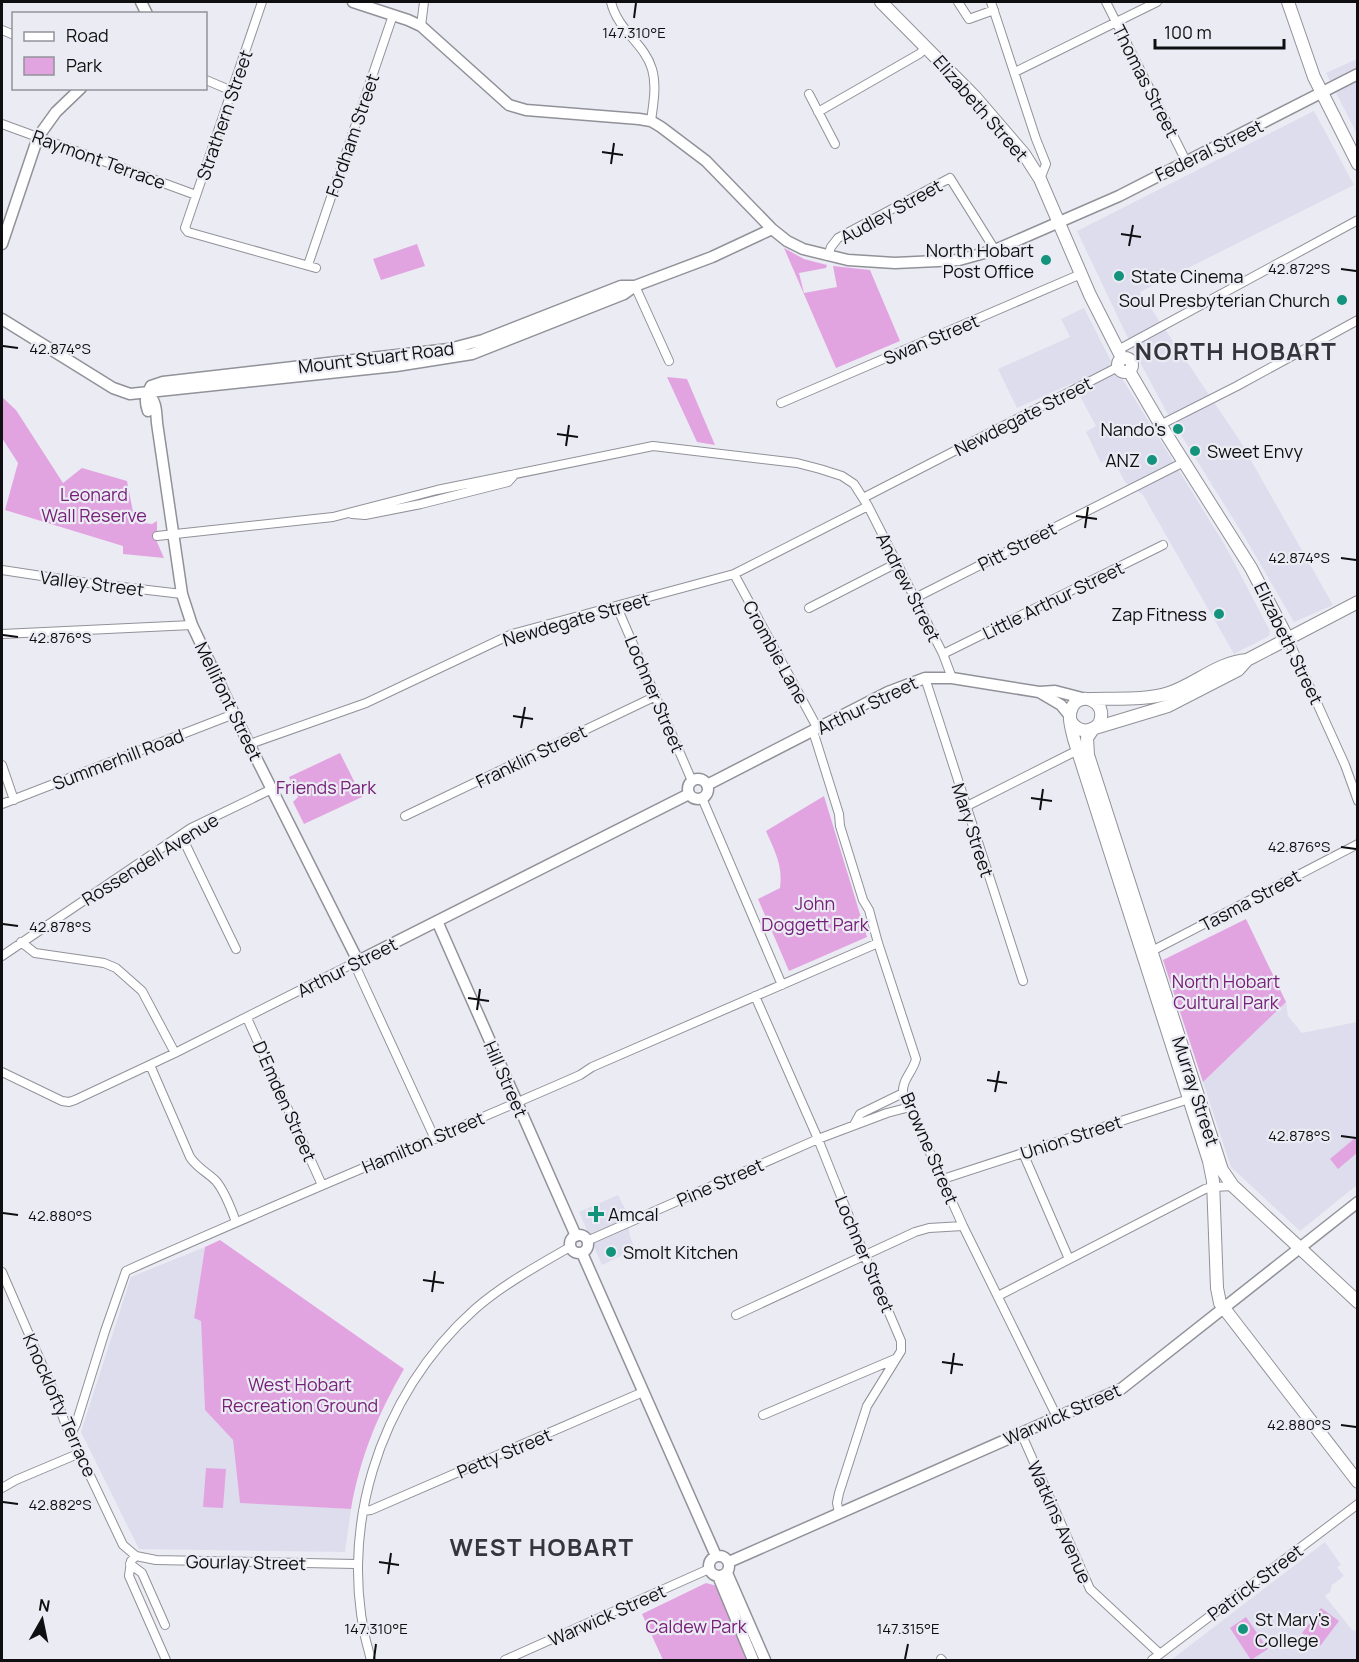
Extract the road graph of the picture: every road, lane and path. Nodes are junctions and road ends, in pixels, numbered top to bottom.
1 (262, 2) edge
2 (352, 2) edge
3 (424, 2) edge
4 (611, 2) edge
5 (881, 2) edge
6 (958, 2) edge
7 (1106, 2) edge
8 (1157, 2) edge
9 (1288, 2) edge
10 (992, 6) edge
11 (393, 15) junction
12 (1116, 21) junction
13 (421, 26) junction
14 (927, 47) junction
15 (1015, 72) junction
16 (1358, 74) edge
17 (207, 80) edge
18 (79, 90) edge
19 (232, 91) junction
20 (1321, 92) junction
21 (809, 94) dead end
22 (818, 112) junction
23 (651, 121) junction
24 (2, 124) edge
25 (38, 137) junction
26 (835, 144) dead end
27 (1186, 160) junction
28 (1358, 164) edge
29 (1040, 179) junction
30 (196, 195) junction
31 (1358, 220) edge
32 (1060, 223) junction
33 (186, 228) joint
34 (772, 229) junction
35 (2, 244) edge
36 (995, 250) junction
37 (828, 256) junction
38 (1081, 274) junction
39 (635, 286) junction
40 (2, 319) edge
41 (1358, 320) edge
42 (669, 361) dead end
43 (1122, 362) junction
44 (122, 393) junction
45 (147, 393) junction
46 (781, 403) dead end
47 (148, 411) junction
48 (156, 423) junction
49 (1160, 425) junction
50 (1184, 462) junction
51 (865, 502) junction
52 (174, 535) junction
53 (157, 536) dead end
54 (1163, 545) dead end
55 (897, 563) junction
56 (2, 570) edge
57 (734, 574) junction
58 (182, 594) junction
59 (915, 598) junction
60 (1358, 602) edge
61 (617, 607) junction
62 (809, 608) dead end
63 (192, 625) junction
64 (2, 634) edge
65 (1288, 639) junction
66 (943, 654) junction
67 (1247, 660) junction
68 (925, 678) junction
69 (952, 678) junction
70 (1039, 692) junction
71 (656, 696) junction
72 (1087, 699) junction
73 (234, 714) junction
74 (1070, 718) junction
75 (1094, 729) junction
76 (816, 730) junction
77 (250, 744) junction
78 (1076, 751) junction
79 (2, 765) edge
80 (692, 781) junction
81 (707, 785) junction
82 (272, 789) junction
83 (689, 794) junction
84 (702, 798) junction
85 (14, 800) junction
86 (1358, 801) edge
87 (2, 804) edge
88 (965, 807) junction
89 (405, 816) dead end
90 (181, 835) junction
91 (1358, 844) edge
92 (437, 921) junction
93 (21, 942) junction
94 (878, 943) junction
95 (236, 949) dead end
96 (1147, 954) junction
97 (2, 956) edge
98 (356, 962) junction
99 (1023, 981) dead end
100 (782, 985) junction
101 (755, 996) junction
102 (247, 1018) junction
103 (175, 1053) junction
104 (150, 1065) junction
105 (2, 1072) edge
106 (903, 1093) junction
107 (1193, 1097) junction
108 (516, 1102) junction
109 (910, 1107) junction
110 (854, 1125) junction
111 (435, 1139) junction
112 (818, 1139) junction
113 (1023, 1153) junction
114 (943, 1179) junction
115 (322, 1185) junction
116 (1214, 1186) junction
117 (1233, 1186) junction
118 (1358, 1202) edge
119 (236, 1222) junction
120 (963, 1226) junction
121 (576, 1236) junction
122 (587, 1241) junction
123 (570, 1247) junction
124 (1299, 1248) junction
125 (582, 1252) junction
126 (864, 1254) junction
127 (1070, 1259) junction
128 (2, 1272) edge
129 (998, 1296) junction
130 (1358, 1302) edge
131 (1222, 1308) junction
132 (736, 1315) dead end
133 (896, 1359) junction
134 (644, 1392) junction
135 (763, 1415) dead end
136 (1057, 1417) junction
137 (1021, 1433) junction
138 (71, 1434) junction
139 (80, 1453) junction
140 (1358, 1482) edge
141 (2, 1488) edge
142 (1358, 1504) edge
143 (363, 1511) junction
144 (839, 1513) junction
145 (136, 1556) junction
146 (130, 1564) junction
147 (356, 1564) junction
148 (721, 1570) junction
149 (165, 1625) dead end
150 (1160, 1654) junction
151 (166, 1660) edge
152 (371, 1660) edge
153 (510, 1660) edge
154 (753, 1660) edge
155 (765, 1660) edge
156 (1152, 1660) edge

1 - 19 street, Strathern Street
2 - 11 street
3 - 13 street
4 - 23 street
5 - 14 main road, Elizabeth Street
6 - 10 street
7 - 12 street, Thomas Street
8 - 12 street
9 - 20 main road
10 - 15 street
11 - 13 street
11 - 33 street, Fordham Street
12 - 15 street
12 - 27 street, Thomas Street
13 - 23 street
14 - 22 street
14 - 29 main road, Elizabeth Street
15 - 29 street
16 - 20 street, Federal Street
17 - 19 street
18 - 25 street
19 - 30 street, Strathern Street
20 - 27 street, Federal Street
20 - 28 main road
21 - 22 street
22 - 26 street
23 - 34 street, Federal Street
24 - 25 street, Raymont Terrace
25 - 30 street, Raymont Terrace
25 - 35 street
27 - 32 street, Federal Street
29 - 32 main road, Elizabeth Street
30 - 33 street, Strathern Street
31 - 43 street, Newdegate Street
32 - 36 street, Federal Street
32 - 38 main road, Elizabeth Street
34 - 37 street, Federal Street
34 - 39 street, Mount Stuart Road
36 - 37 street, Federal Street
36 - 37 street, Audley Street
38 - 43 main road, Elizabeth Street
38 - 46 street, Swan Street
39 - 42 street
39 - 45 street, Mount Stuart Road
40 - 44 street
41 - 49 street
43 - 49 main road, Elizabeth Street
43 - 51 street, Newdegate Street
44 - 45 street, Mount Stuart Road
44 - 47 street, Mellifont Street
45 - 47 street
45 - 48 street, Mellifont Street
47 - 48 street, Mellifont Street
48 - 52 street, Mellifont Street
49 - 50 main road, Elizabeth Street
50 - 59 street, Pitt Street
50 - 65 main road, Elizabeth Street
51 - 52 street, Andrew Street
51 - 55 street, Andrew Street
51 - 57 street, Newdegate Street
52 - 53 street, Andrew Street
52 - 58 street, Mellifont Street
54 - 66 street, Little Arthur Street
55 - 59 street, Andrew Street
55 - 62 street
56 - 58 street, Valley Street
57 - 61 street, Newdegate Street
57 - 76 street, Crombie Lane
58 - 63 street, Mellifont Street
59 - 66 street, Andrew Street
60 - 65 main road
61 - 71 street, Lochner Street
61 - 77 street, Newdegate Street
63 - 64 street
63 - 73 street, Mellifont Street
65 - 67 main road
65 - 86 street, Elizabeth Street
66 - 69 street, Andrew Street
67 - 72 main road
67 - 75 main road
68 - 69 street, Arthur Street
68 - 76 street, Arthur Street
68 - 88 street, Mary Street
69 - 70 street, Arthur Street
70 - 72 street, Arthur Street
70 - 74 street, Arthur Street
71 - 80 street, Lochner Street
71 - 89 street, Franklin Street
72 - 74 main road
72 - 75 main road
73 - 77 street, Mellifont Street
73 - 85 street, Summerhill Road
74 - 75 main road
74 - 78 main road, Murray Street
75 - 96 main road, Murray Street
76 - 81 street, Arthur Street
76 - 94 street, Browne Street
77 - 82 street, Mellifont Street
78 - 88 street
78 - 96 main road, Murray Street
79 - 85 street
80 - 81 street
80 - 83 street
81 - 84 street
82 - 90 street, Rossendell Avenue
82 - 98 street, Mellifont Street
83 - 84 street
83 - 92 street, Arthur Street
84 - 100 street
85 - 87 street, Summerhill Road
88 - 99 street, Mary Street
90 - 93 street, Rossendell Avenue
90 - 95 street
91 - 96 street, Tasma Street
92 - 98 street, Arthur Street
92 - 108 street, Hill Street
93 - 97 street, Rossendell Avenue
93 - 103 street
94 - 100 street, Hamilton Street
94 - 106 street, Browne Street
96 - 107 main road, Murray Street
98 - 102 street, Arthur Street
98 - 111 street
100 - 101 street, Hamilton Street
101 - 108 street, Hamilton Street
101 - 112 street, Lochner Street
102 - 103 street, Arthur Street
102 - 115 street, D'Emden Street
103 - 104 street, Arthur Street
104 - 105 street, Arthur Street
104 - 119 street
106 - 109 street, Browne Street
106 - 110 street, Pine Street
107 - 113 street, Union Street
107 - 116 main road, Murray Street
107 - 117 main road, Murray Street
108 - 111 street, Hamilton Street
108 - 121 street, Hill Street
109 - 110 street, Pine Street
109 - 114 street, Browne Street
110 - 112 street, Pine Street
111 - 115 street, Hamilton Street
112 - 122 street, Pine Street
112 - 126 street, Lochner Street
113 - 114 street, Union Street
113 - 127 street
114 - 120 street, Browne Street
115 - 119 street, Hamilton Street
116 - 117 street
116 - 127 street
116 - 131 main road, Murray Street
117 - 124 main road, Murray Street
118 - 124 street, Warwick Street
119 - 138 street, Hamilton Street
120 - 126 street
120 - 129 street, Browne Street
121 - 122 street
121 - 123 street
122 - 125 street
123 - 125 street
123 - 143 street
124 - 130 main road, Murray Street
124 - 131 street, Warwick Street
125 - 134 street
126 - 132 street
126 - 133 street, Lochner Street
127 - 129 street
128 - 138 street, Knocklofty Terrace
129 - 136 street, Browne Street
131 - 136 street, Warwick Street
131 - 140 main road
133 - 135 street
133 - 144 street, Lochner Street
134 - 143 street, Petty Street
134 - 148 street
136 - 137 street, Warwick Street
137 - 144 street, Warwick Street
137 - 150 street, Watkins Avenue
138 - 139 street, Knocklofty Terrace
139 - 141 street
139 - 145 street, Knocklofty Terrace
142 - 150 street, Patrick Street
143 - 147 street
144 - 148 street, Warwick Street
145 - 146 street
145 - 147 street, Gourlay Street
146 - 149 street
146 - 151 street
147 - 152 street
148 - 153 street, Warwick Street
148 - 154 street
148 - 155 street
150 - 156 street, Patrick Street

